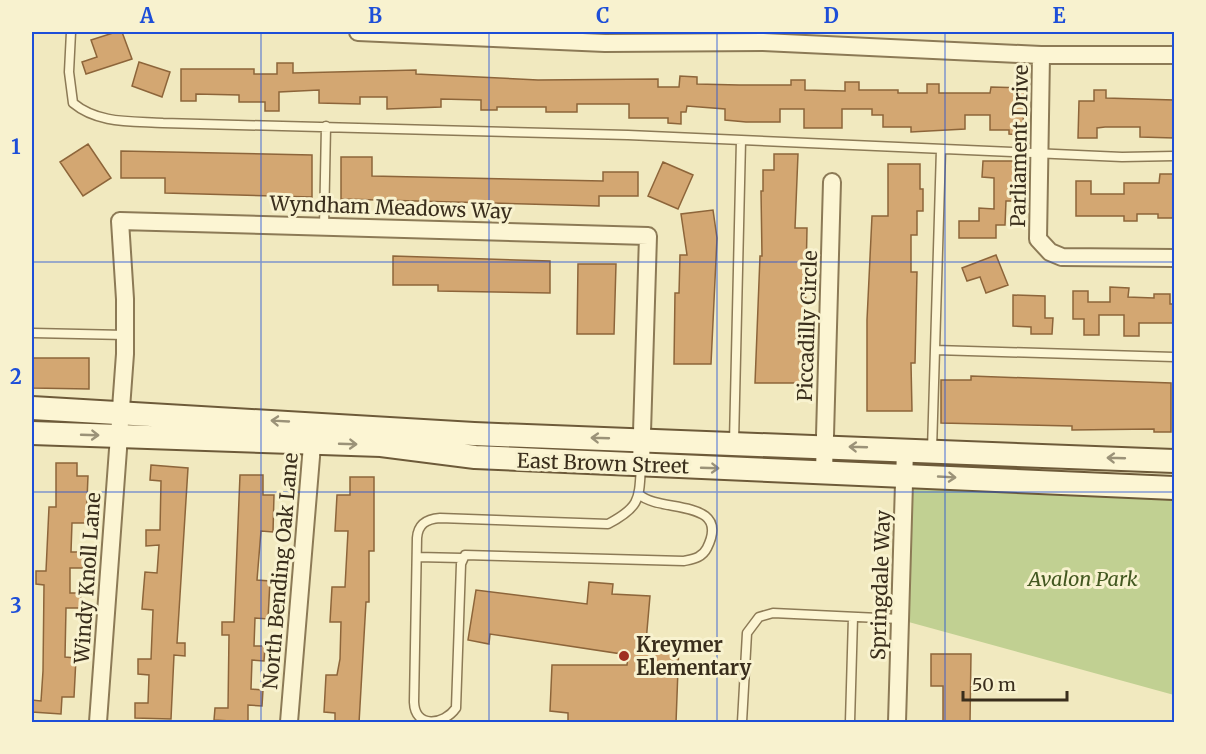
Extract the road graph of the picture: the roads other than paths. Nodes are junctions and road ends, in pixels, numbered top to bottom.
1 (71, 32) edge
2 (358, 32) edge
3 (605, 37) edge
4 (1041, 55) junction
5 (1174, 55) edge
6 (326, 126) junction
7 (741, 140) junction
8 (941, 148) junction
9 (1040, 153) junction
10 (1174, 156) edge
11 (832, 183) dead end
12 (324, 226) junction
13 (1174, 258) edge
14 (33, 333) edge
15 (125, 335) junction
16 (935, 350) junction
17 (1174, 357) edge
18 (32, 408) edge
19 (120, 413) junction
20 (32, 433) edge
21 (313, 433) junction
22 (118, 436) junction
23 (642, 440) junction
24 (734, 443) junction
25 (824, 446) junction
26 (905, 449) junction
27 (932, 450) junction
28 (1174, 461) edge
29 (641, 465) junction
30 (824, 472) junction
31 (904, 475) junction
32 (1174, 488) edge
33 (640, 495) junction
34 (417, 557) junction
35 (462, 558) junction
36 (853, 617) junction
37 (900, 619) junction
38 (98, 723) edge
39 (288, 723) edge
40 (742, 723) edge
41 (850, 723) edge
42 (897, 723) edge

1 - 6 lane
2 - 3 street
3 - 4 street
4 - 5 street
4 - 9 street, Parliament Drive
6 - 7 lane
6 - 12 lane
7 - 8 lane
7 - 24 lane
8 - 9 lane
8 - 16 lane
9 - 10 lane
9 - 13 street, Parliament Drive
11 - 25 street, Piccadilly Circle
12 - 15 street, Wyndham Meadows Way
12 - 23 street, Wyndham Meadows Way
14 - 15 lane
15 - 19 street, Wyndham Meadows Way
16 - 17 lane
16 - 27 lane
18 - 19 main road, East Brown Street
21 -> 19 main road, East Brown Street
19 - 22 street, Wyndham Meadows Way
20 -> 22 main road, East Brown Street
21 - 22 main road, East Brown Street
23 -> 21 main road, East Brown Street
21 -> 29 main road, East Brown Street
21 - 39 street, North Bending Oak Lane
22 - 38 street, Windy Knoll Lane
23 - 24 main road, East Brown Street
23 - 29 street, Wyndham Meadows Way
24 - 25 main road, East Brown Street
26 -> 25 main road, East Brown Street
25 - 30 street, Piccadilly Circle
26 - 27 main road, East Brown Street
26 - 31 street, Springdale Way
28 -> 27 main road, East Brown Street
29 -> 30 main road, East Brown Street
29 - 33 lane
30 - 31 main road, East Brown Street
31 -> 32 main road, East Brown Street
31 - 37 street, Springdale Way
33 - 34 lane
33 - 35 lane
34 - 35 lane
34 - 35 lane
36 - 37 lane
36 - 40 lane
36 - 41 lane
37 - 42 street, Springdale Way

